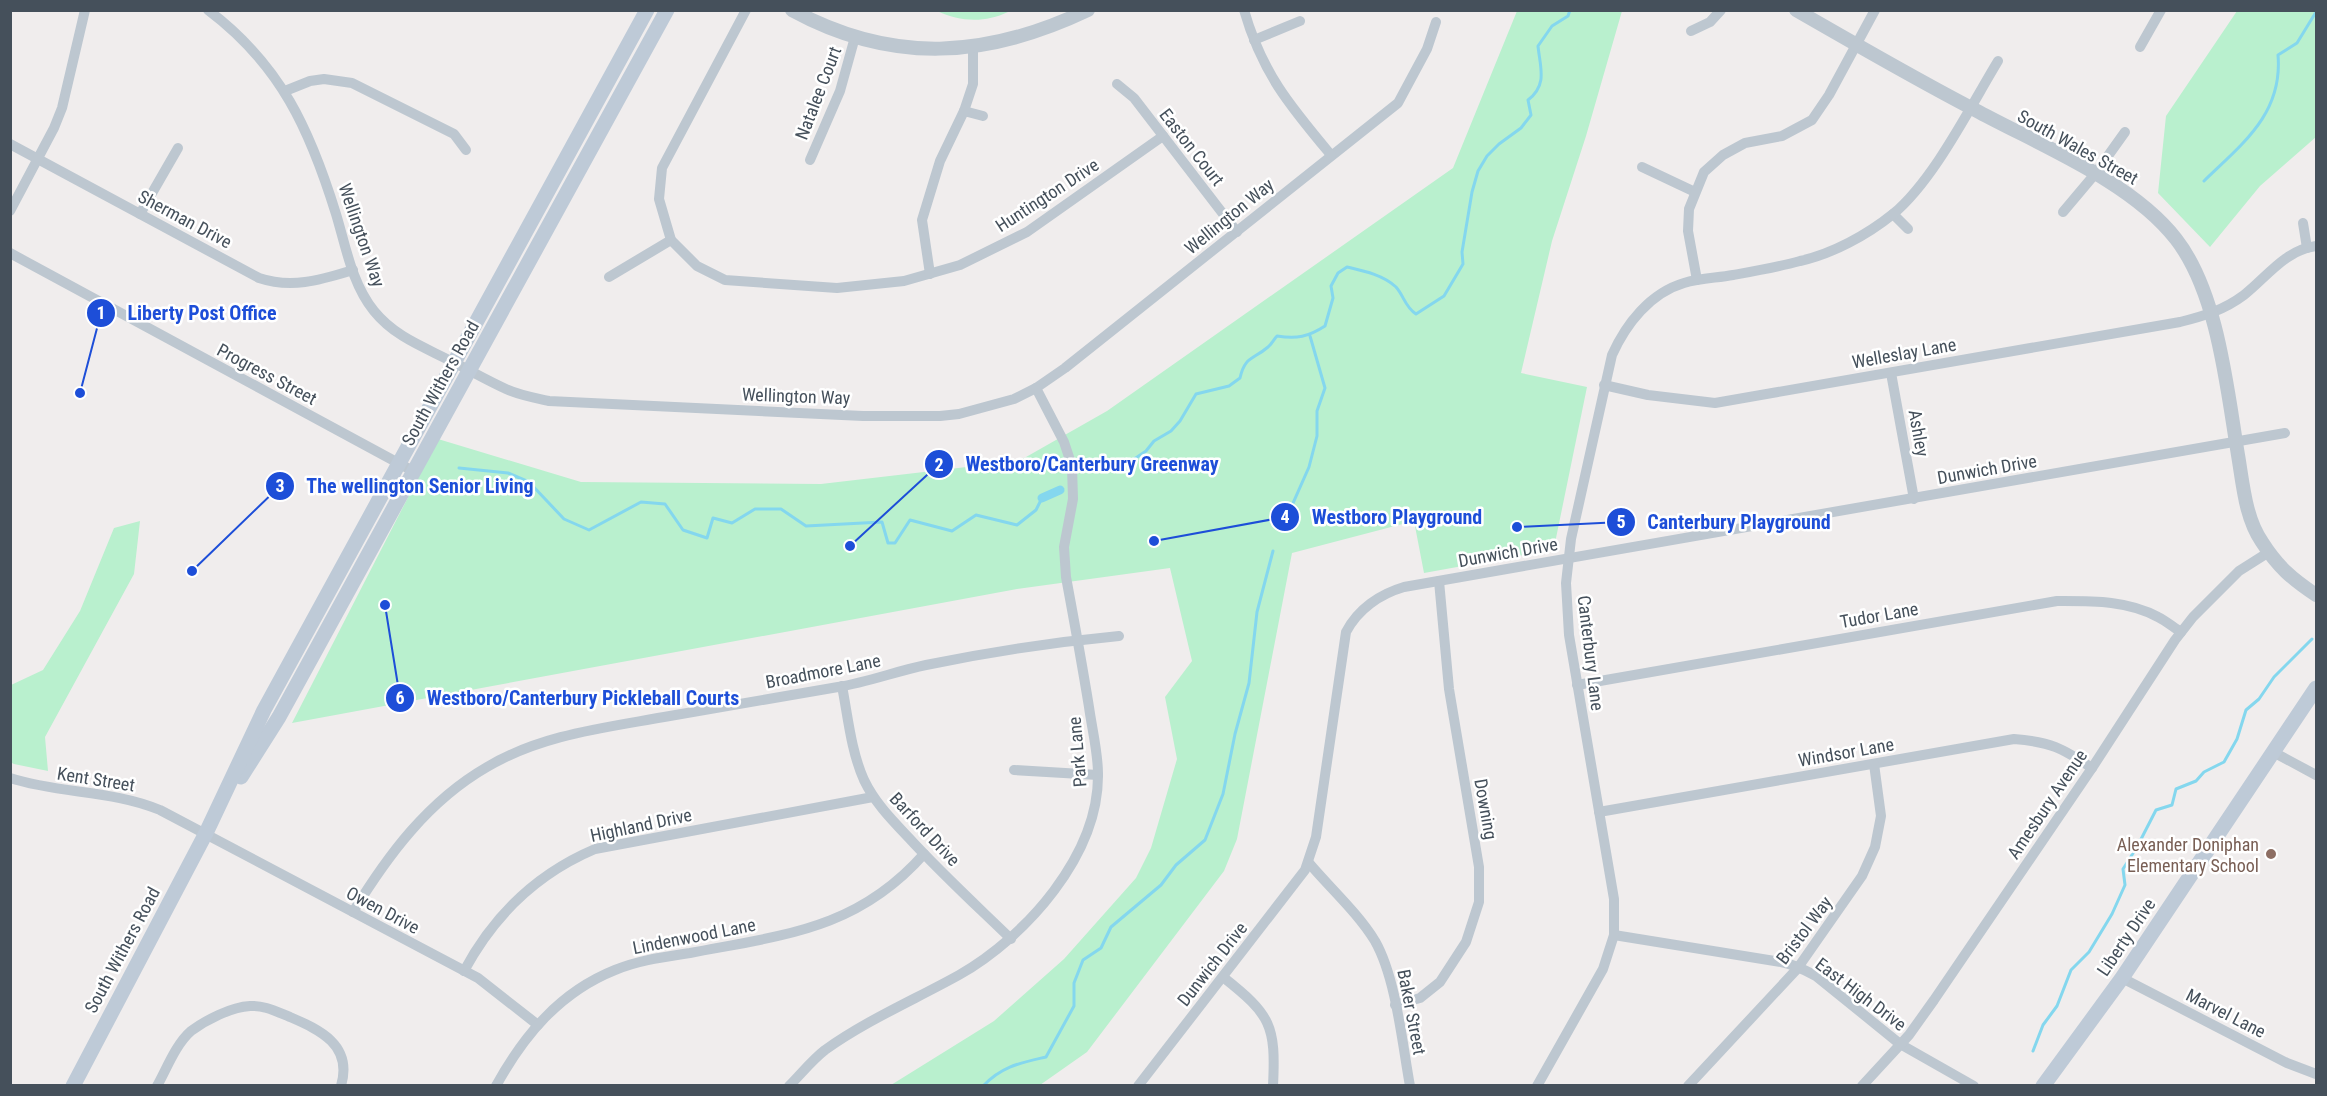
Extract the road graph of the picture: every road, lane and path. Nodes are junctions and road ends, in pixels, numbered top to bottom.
1 (85, 10) edge
2 (208, 10) edge
3 (647, 10) edge
4 (667, 10) edge
5 (746, 10) edge
6 (792, 10) edge
7 (1088, 10) edge
8 (1244, 10) edge
9 (1721, 10) edge
10 (1796, 10) edge
11 (1875, 10) edge
12 (2161, 10) edge
13 (1300, 21) dead end
14 (1436, 22) dead end
15 (1691, 31) dead end
16 (855, 37) junction
17 (1254, 40) junction
18 (1857, 44) junction
19 (973, 47) junction
20 (2140, 47) dead end
21 (1998, 61) dead end
22 (1117, 84) dead end
23 (285, 91) junction
24 (1970, 108) junction
25 (964, 111) junction
26 (983, 116) dead end
27 (2125, 132) dead end
28 (1163, 136) junction
29 (10, 144) edge
30 (178, 148) dead end
31 (466, 150) dead end
32 (1331, 155) junction
33 (38, 159) junction
34 (810, 160) dead end
35 (1642, 167) dead end
36 (2095, 174) junction
37 (1695, 192) junction
38 (10, 211) edge
39 (2063, 212) dead end
40 (140, 214) junction
41 (1893, 214) junction
42 (2303, 223) dead end
43 (1908, 229) dead end
44 (1237, 232) junction
45 (671, 240) junction
46 (2312, 247) edge
47 (10, 253) edge
48 (353, 270) junction
49 (930, 274) junction
50 (609, 277) dead end
51 (1696, 280) junction
52 (2210, 315) junction
53 (454, 362) junction
54 (469, 370) junction
55 (1891, 373) junction
56 (1604, 385) junction
57 (1036, 388) junction
58 (2285, 433) dead end
59 (2236, 441) junction
60 (399, 463) junction
61 (413, 471) junction
62 (1914, 499) junction
63 (2269, 552) junction
64 (1569, 557) junction
65 (1439, 581) junction
66 (2316, 595) edge
67 (2181, 632) junction
68 (1119, 636) dead end
69 (1078, 640) junction
70 (1577, 685) junction
71 (842, 686) junction
72 (2316, 688) edge
73 (2273, 752) junction
74 (1874, 764) junction
75 (2092, 768) junction
76 (1014, 771) dead end
77 (1098, 775) junction
78 (2316, 775) edge
79 (10, 778) edge
80 (873, 797) junction
81 (1599, 812) junction
82 (206, 833) junction
83 (924, 854) junction
84 (1309, 863) junction
85 (353, 912) junction
86 (1614, 935) junction
87 (1011, 939) junction
88 (1797, 969) junction
89 (464, 971) junction
90 (1223, 977) junction
91 (2122, 978) junction
92 (1395, 1005) junction
93 (538, 1025) junction
94 (1900, 1044) junction
95 (2316, 1074) edge
96 (73, 1086) edge
97 (157, 1086) edge
98 (341, 1086) edge
99 (496, 1086) edge
100 (789, 1086) edge
101 (1138, 1086) edge
102 (1273, 1086) edge
103 (1410, 1086) edge
104 (1537, 1086) edge
105 (1688, 1086) edge
106 (1862, 1086) edge
107 (1974, 1086) edge
108 (2043, 1086) edge

1 - 33 street
2 - 23 street, Wellington Way
3 - 53 main road, South Withers Road
4 - 54 main road, South Withers Road
5 - 45 street, Huntington Drive
6 - 16 street
7 - 19 street
8 - 17 street
9 - 15 street
10 - 18 street, South Wales Street
11 - 18 street
12 - 20 street
13 - 17 street
14 - 32 street, Wellington Way
16 - 19 street
16 - 34 street, Natalee Court
17 - 32 street
18 - 24 street, South Wales Street
18 - 37 street
19 - 25 street
21 - 24 street, Canterbury Lane
22 - 28 street, Easton Court
23 - 31 street
23 - 48 street, Wellington Way
24 - 36 street, South Wales Street
24 - 41 street, Canterbury Lane
25 - 26 street
25 - 49 street
27 - 36 street
28 - 44 street, Easton Court
28 - 49 street, Huntington Drive
29 - 33 street, Sherman Drive
30 - 40 street
32 - 44 street, Wellington Way
33 - 38 street
33 - 40 street, Sherman Drive
35 - 37 street
36 - 39 street
36 - 52 street, South Wales Street
37 - 51 street
40 - 48 street, Sherman Drive
41 - 43 street
41 - 51 street, Canterbury Lane
42 - 46 street
44 - 57 street, Wellington Way
45 - 49 street, Huntington Drive
45 - 50 street
46 - 52 street, Welleslay Lane
47 - 60 street, Progress Street
48 - 53 street, Wellington Way
51 - 56 street, Canterbury Lane
52 - 55 street, Welleslay Lane
52 - 59 street, South Wales Street
53 - 54 street, Wellington Way
53 - 60 main road, South Withers Road
54 - 57 street, Wellington Way
54 - 61 main road, South Withers Road
55 - 56 street, Welleslay Lane
55 - 62 street, Ashley
56 - 64 street, Canterbury Lane
57 - 69 street, Park Lane
58 - 59 street, Dunwich Drive
59 - 62 street, Dunwich Drive
59 - 63 street, South Wales Street
60 - 61 street, Progress Street
60 - 82 main road, South Withers Road
61 - 82 main road, South Withers Road
62 - 64 street, Dunwich Drive
63 - 66 street, South Wales Street
63 - 67 street, Amesbury Avenue
64 - 65 street, Dunwich Drive
64 - 70 street, Canterbury Lane
65 - 84 street, Dunwich Drive
65 - 92 street, Downing
67 - 70 street, Tudor Lane
67 - 75 street, Amesbury Avenue
68 - 69 street, Broadmore Lane
69 - 71 street, Broadmore Lane
69 - 77 street, Park Lane
70 - 81 street, Canterbury Lane
71 - 80 street, Barford Drive
71 - 85 street, Broadmore Lane
72 - 73 main road, Liberty Drive
73 - 78 street
73 - 91 main road, Liberty Drive
74 - 75 street, Windsor Lane
74 - 81 street, Windsor Lane
74 - 88 street, Bristol Way
75 - 94 street, Amesbury Avenue
76 - 77 street
77 - 87 street, Park Lane
79 - 82 street, Kent Street
80 - 83 street, Barford Drive
80 - 89 street, Highland Drive
81 - 86 street, Canterbury Lane
82 - 85 street, Owen Drive
82 - 96 main road, South Withers Road
83 - 87 street, Barford Drive
83 - 93 street, Lindenwood Lane
84 - 90 street, Dunwich Drive
84 - 92 street, Baker Street
85 - 89 street, Owen Drive
86 - 88 street, East High Drive
86 - 104 street, Canterbury Lane
87 - 100 street, Park Lane
88 - 94 street, East High Drive
88 - 105 street, Bristol Way
89 - 93 street, Owen Drive
90 - 101 street, Dunwich Drive
90 - 102 street
91 - 95 street, Marvel Lane
91 - 108 main road, Liberty Drive
92 - 103 street, Baker Street
93 - 99 street, Lindenwood Lane
94 - 106 street, Amesbury Avenue
94 - 107 street, East High Drive
97 - 98 street

